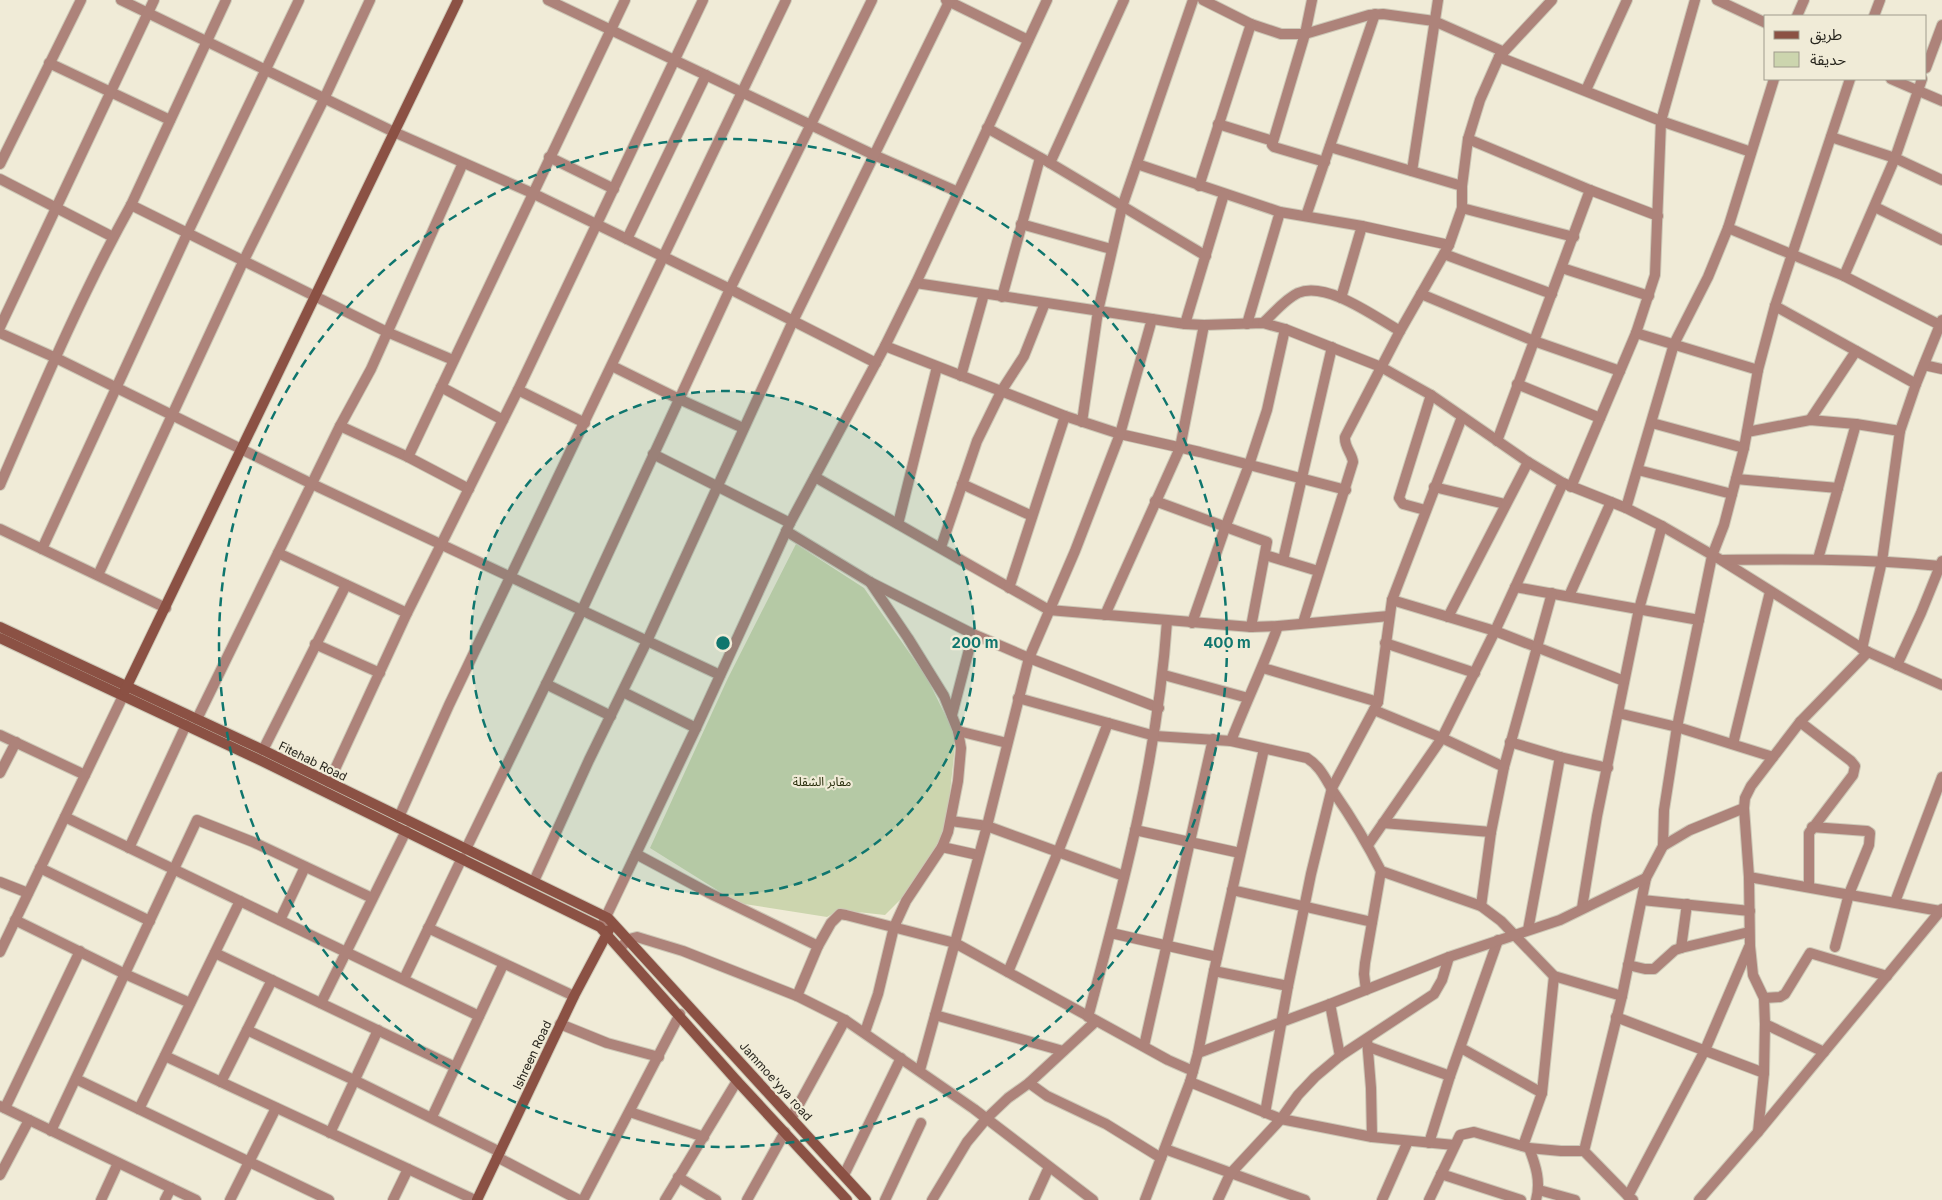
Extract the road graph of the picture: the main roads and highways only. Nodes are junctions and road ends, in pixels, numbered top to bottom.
1 (458, 0) edge
2 (0, 627) edge
3 (0, 638) edge
4 (125, 691) junction
5 (464, 854) junction
6 (610, 919) junction
7 (604, 930) junction
8 (837, 1196) edge
9 (476, 1200) edge
10 (847, 1200) edge
11 (866, 1200) edge

1 - 4 main road
2 - 4 main road, Fitehab Road
3 - 4 main road, Fitehab Road
4 - 5 main road, Fitehab Road
4 - 5 main road, Fitehab Road
5 - 6 main road, Fitehab Road
5 - 7 main road, Fitehab Road
6 - 7 main road, Ishreen Road
6 - 11 main road, Jammoe'yya road
7 - 8 main road
7 - 9 main road, Ishreen Road
8 - 10 main road

